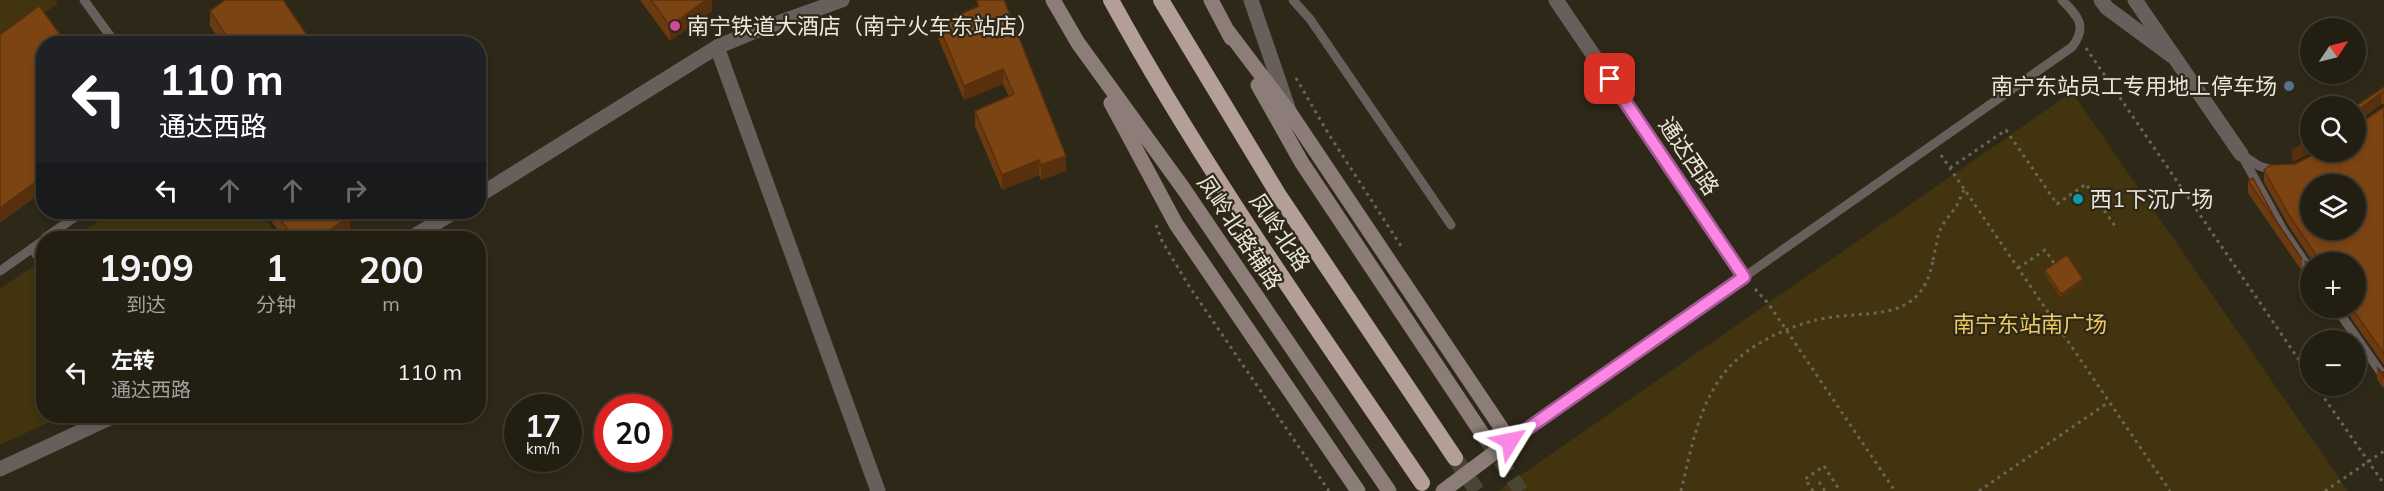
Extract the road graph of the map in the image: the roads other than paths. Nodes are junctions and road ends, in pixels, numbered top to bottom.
1 (84, 0) edge
2 (842, 0) edge
3 (1053, 0) edge
4 (1111, 0) edge
5 (1161, 0) edge
6 (1211, 0) edge
7 (1251, 0) edge
8 (1293, 0) edge
9 (1556, 0) edge
10 (2062, 0) edge
11 (2102, 0) edge
12 (2135, 0) edge
13 (1227, 30) junction
14 (110, 36) edge
15 (1078, 43) junction
16 (717, 47) junction
17 (2175, 58) junction
18 (1290, 113) junction
19 (2241, 154) junction
20 (2284, 170) edge
21 (486, 191) edge
22 (72, 219) edge
23 (442, 219) edge
24 (1451, 225) dead end
25 (55, 231) edge
26 (423, 231) edge
27 (36, 245) edge
28 (32, 248) junction
29 (36, 254) edge
30 (2300, 255) edge
31 (0, 271) edge
32 (1744, 277) junction
33 (2343, 318) edge
34 (2384, 376) edge
35 (99, 423) edge
36 (1485, 438) tunnel mouth
37 (1510, 441) junction
38 (1455, 458) tunnel mouth
39 (0, 469) edge
40 (1422, 483) dead end
41 (878, 491) edge
42 (1358, 491) edge
43 (1389, 491) edge
44 (1443, 491) edge

1 - 14 lane
2 - 16 street
3 - 15 main road, 凤岭北路辅路
4 - 40 highway, 凤岭北路
5 - 38 highway, 凤岭北路
6 - 13 main road
7 - 18 street
8 - 24 lane
9 - 32 street, 通达西路
10 - 32 lane
11 - 17 street
12 - 17 street
13 - 18 main road
13 - 36 main road
15 - 42 main road
15 - 43 main road, 凤岭北路辅路
16 - 21 street
16 - 41 street
17 - 19 street
18 - 37 main road
19 - 20 lane
19 - 30 lane, bridge
22 - 25 lane
23 - 26 street
27 - 28 lane
28 - 29 lane
28 - 31 lane
32 - 37 lane
33 - 34 lane
35 - 39 street
37 - 44 main road

